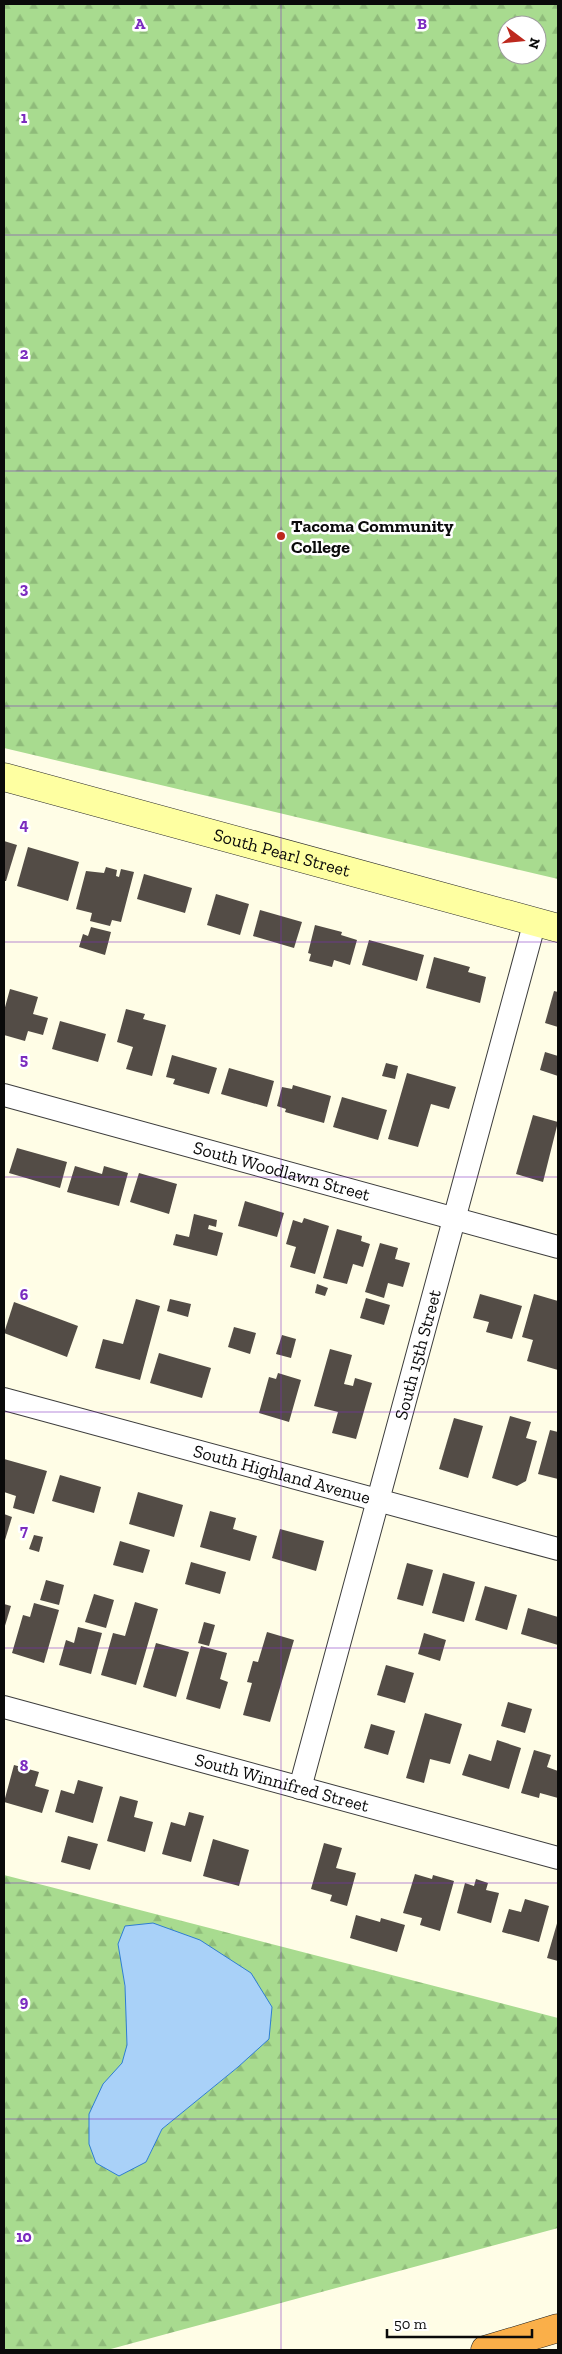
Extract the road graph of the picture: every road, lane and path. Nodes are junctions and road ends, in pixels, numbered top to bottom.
1 (4, 777) edge
2 (547, 924) edge
3 (4, 1095) edge
4 (454, 1218) junction
5 (558, 1247) edge
6 (4, 1399) edge
7 (380, 1501) junction
8 (558, 1549) edge
9 (4, 1707) edge
10 (300, 1788) junction
11 (558, 1858) edge
12 (558, 2328) edge
13 (485, 2350) edge

1 - 2 street, South Pearl Street
2 - 4 street, South 15th Street
3 - 4 street, South Woodlawn Street
4 - 5 street, South Woodlawn Street
4 - 7 street, South 15th Street
6 - 7 street, South Highland Avenue
7 - 8 street, South Highland Avenue
7 - 10 street, South 15th Street
9 - 10 street, South Winnifred Street
10 - 11 street, South Winnifred Street
12 - 13 highway

